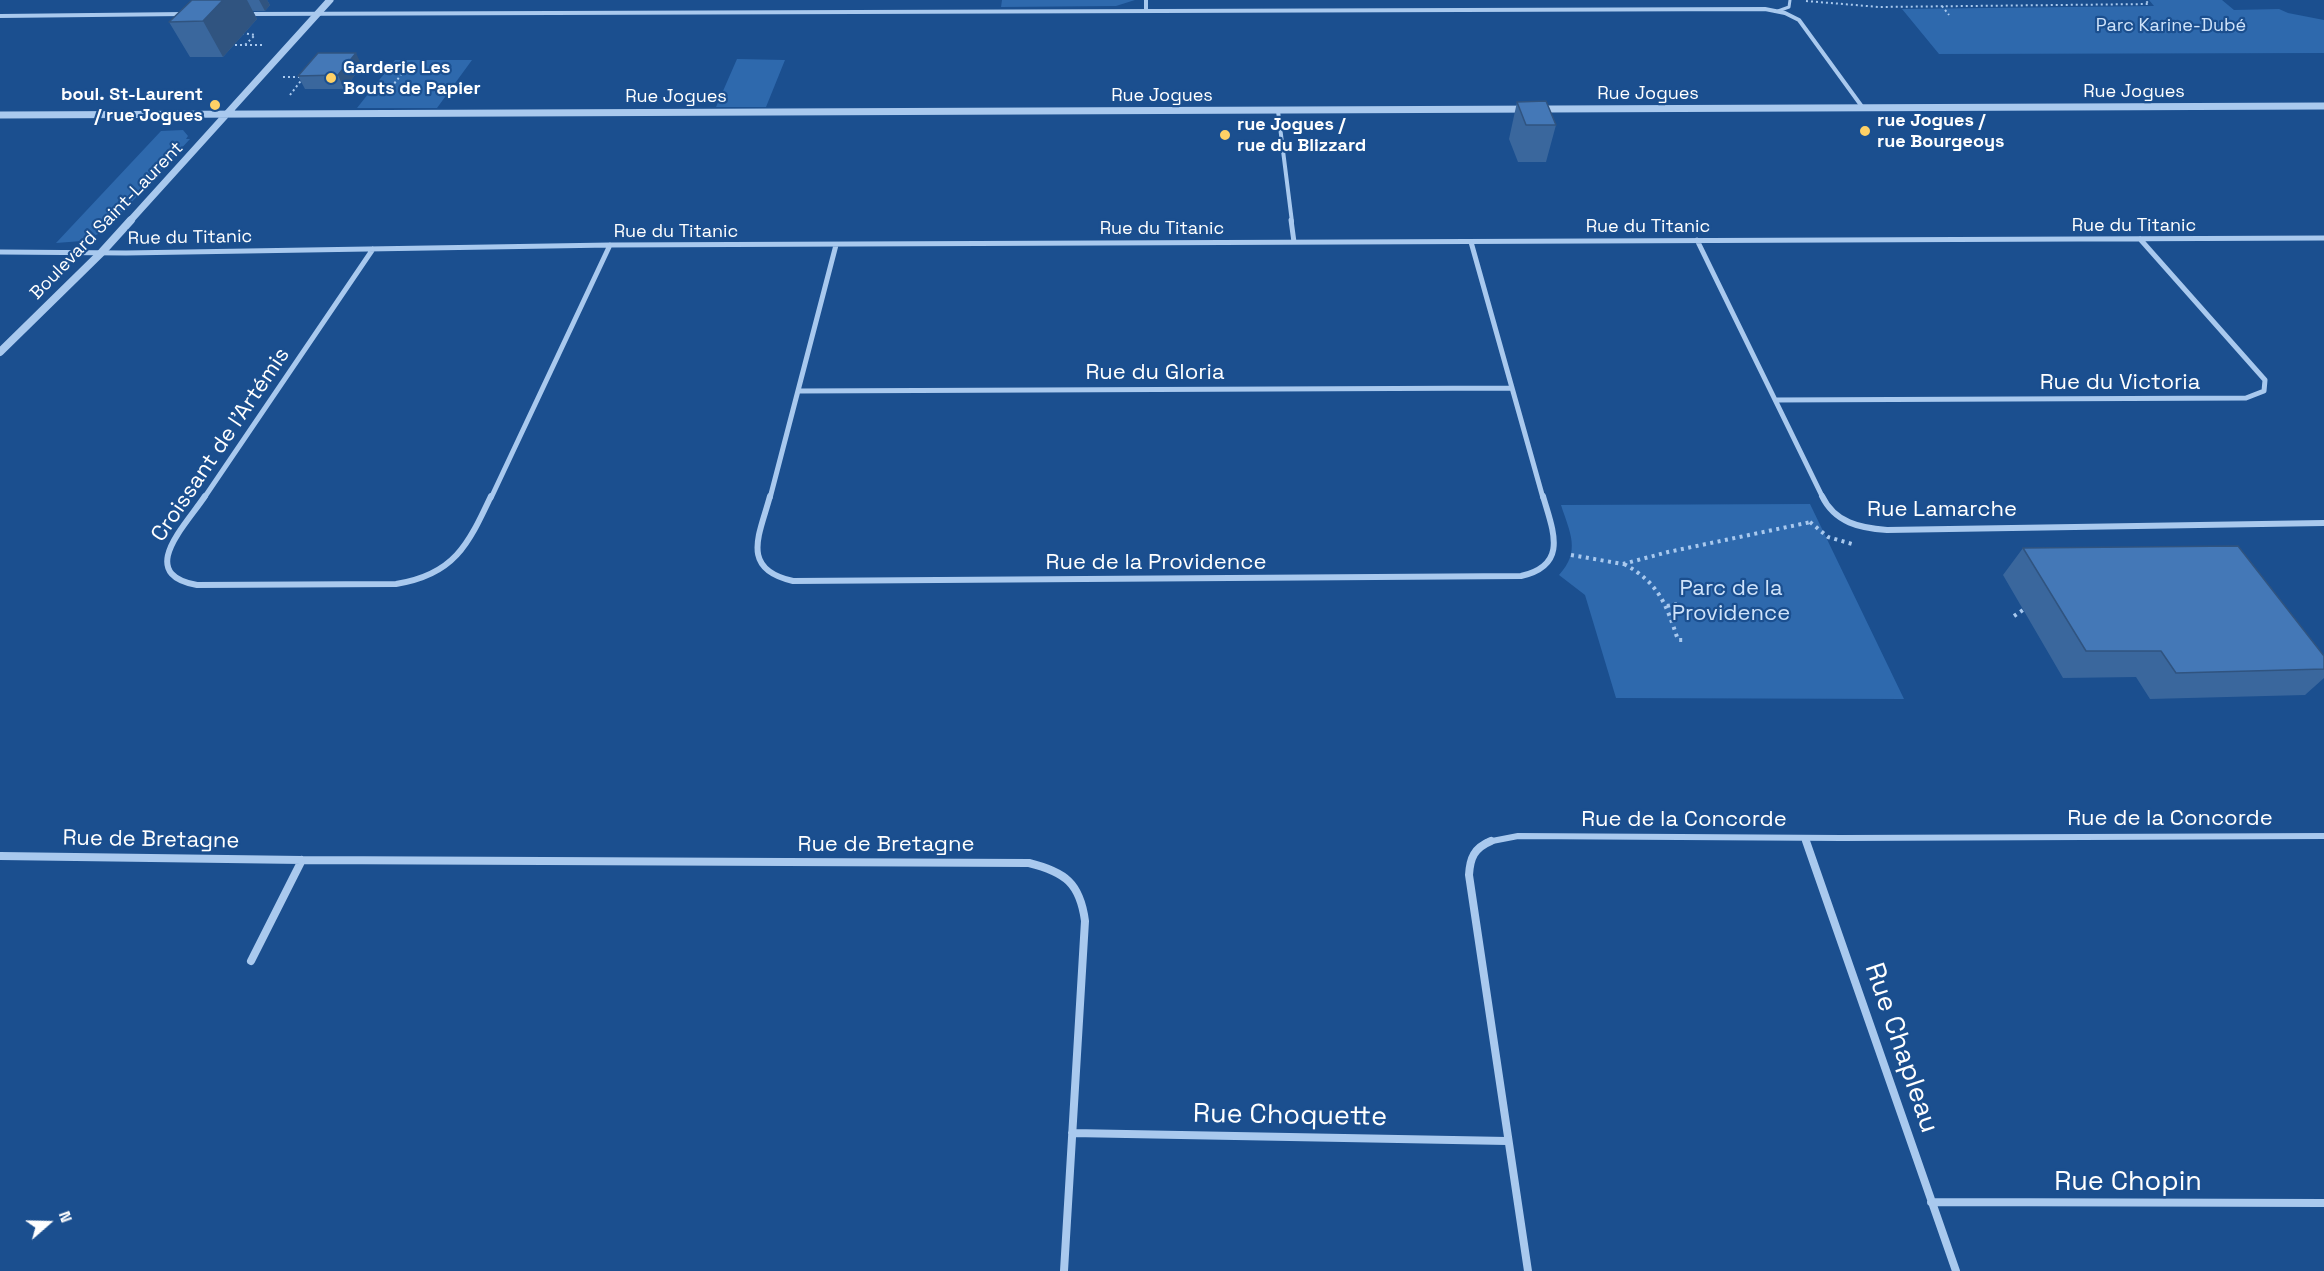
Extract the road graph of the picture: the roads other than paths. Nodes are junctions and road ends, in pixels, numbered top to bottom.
1 (330, 0) edge
2 (1146, 0) edge
3 (1790, 0) edge
4 (1146, 11) junction
5 (1778, 11) junction
6 (318, 13) junction
7 (195, 14) edge
8 (248, 14) dead end
9 (0, 16) edge
10 (2324, 106) edge
11 (1863, 108) junction
12 (1278, 111) junction
13 (227, 114) junction
14 (0, 115) edge
15 (2324, 238) edge
16 (2140, 239) junction
17 (1697, 240) junction
18 (1294, 242) junction
19 (1471, 242) junction
20 (610, 245) junction
21 (836, 245) junction
22 (373, 249) junction
23 (0, 252) edge
24 (102, 252) junction
25 (0, 352) edge
26 (1512, 388) junction
27 (799, 392) junction
28 (1775, 400) junction
29 (2324, 523) edge
30 (2324, 836) edge
31 (1805, 838) junction
32 (0, 856) edge
33 (302, 860) junction
34 (251, 961) dead end
35 (1072, 1133) junction
36 (1508, 1141) junction
37 (1931, 1202) junction
38 (2324, 1203) edge
39 (1064, 1271) edge
40 (1528, 1271) edge
41 (1956, 1271) edge

1 - 6 street, Boulevard Saint-Laurent
2 - 4 street
3 - 5 lane
4 - 5 street
4 - 6 street
5 - 11 street
6 - 8 street
6 - 13 street, Boulevard Saint-Laurent
7 - 9 street
10 - 11 street, Rue Jogues
11 - 12 street, Rue Jogues
12 - 13 street, Rue Jogues
12 - 18 street
13 - 14 street, Rue Jogues
13 - 24 street, Boulevard Saint-Laurent
15 - 16 street, Rue du Titanic
16 - 17 street, Rue du Titanic
16 - 28 street, Rue du Victoria
17 - 19 street, Rue du Titanic
17 - 28 street, Rue Lamarche
18 - 19 street, Rue du Titanic
18 - 21 street, Rue du Titanic
19 - 26 street, Rue de la Providence
20 - 21 street, Rue du Titanic
20 - 22 street, Rue du Titanic
20 - 22 street, Croissant de l'Artémis
21 - 27 street, Rue de la Providence
22 - 24 street, Rue du Titanic
23 - 24 street, Rue du Titanic
24 - 25 street, Boulevard Saint-Laurent
26 - 27 street, Rue du Gloria
26 - 27 street, Rue de la Providence
28 - 29 street, Rue Lamarche
30 - 31 street, Rue de la Concorde
31 - 36 street, Rue de la Concorde
31 - 37 street, Rue Chapleau
32 - 33 street, Rue de Bretagne
33 - 34 street
33 - 35 street, Rue de Bretagne
35 - 36 street, Rue Choquette
35 - 39 street, Rue de Bretagne
36 - 40 street, Rue de la Concorde
37 - 38 street, Rue Chopin
37 - 41 street, Rue Chapleau

